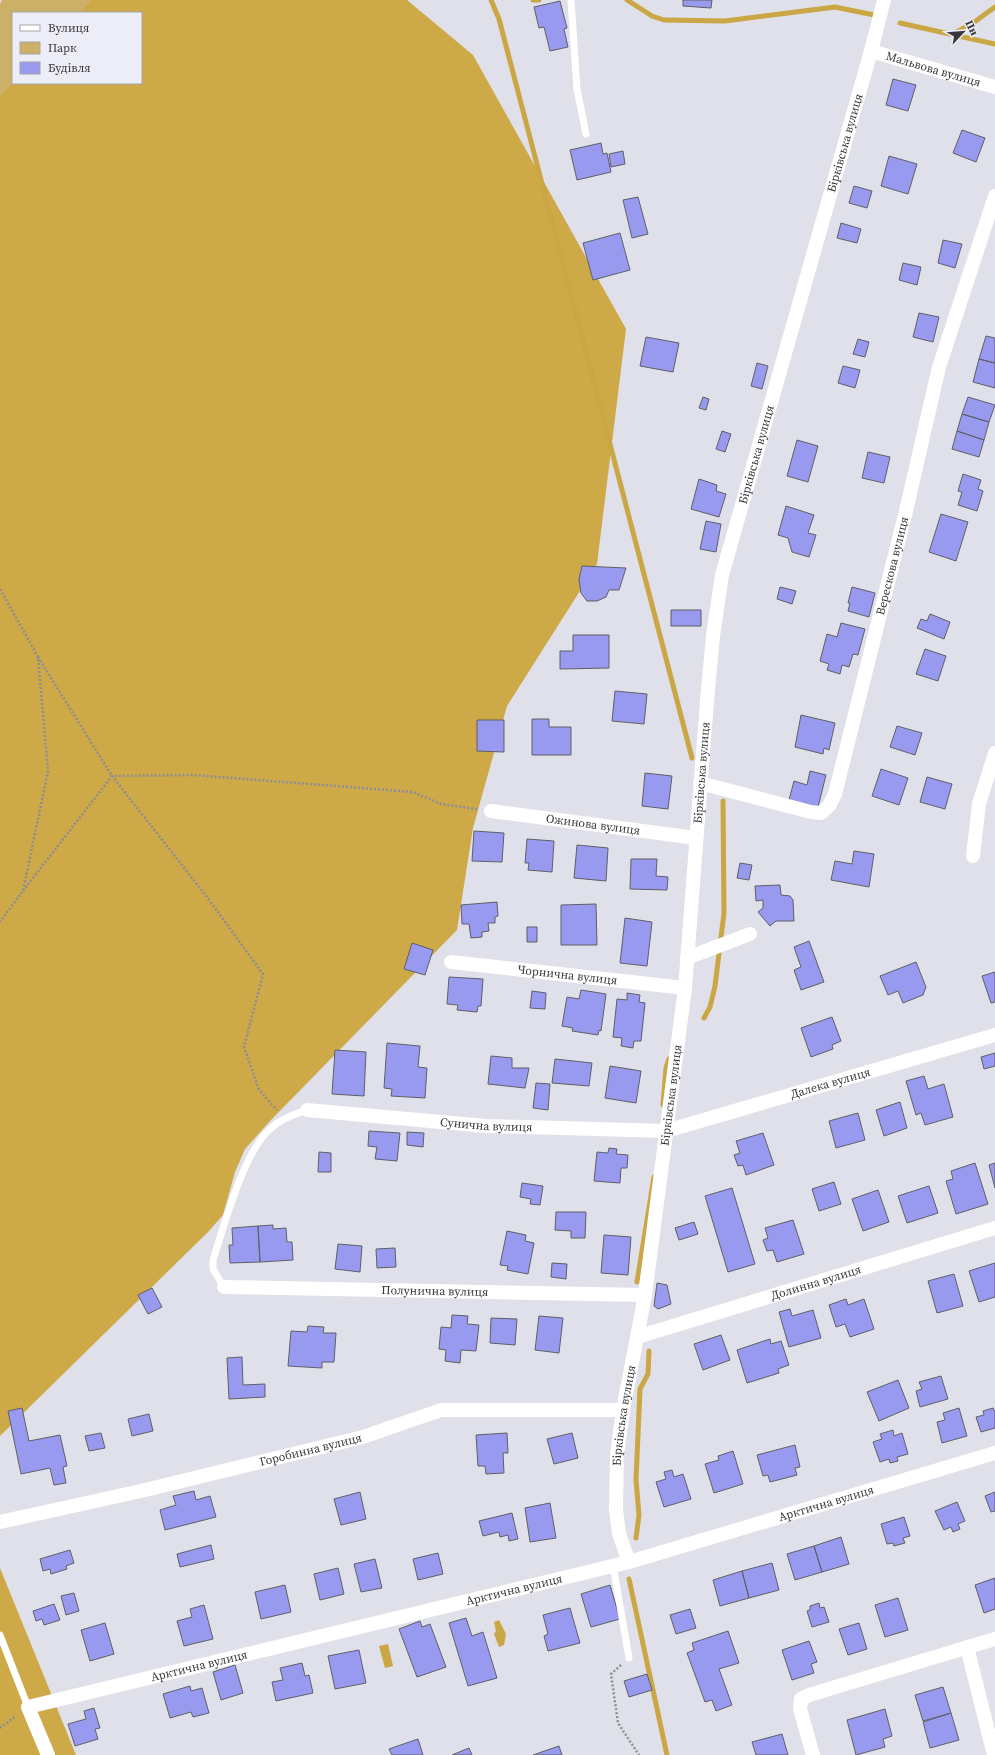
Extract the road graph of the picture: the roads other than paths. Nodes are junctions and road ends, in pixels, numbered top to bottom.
1 (571, 0) edge
2 (884, 0) edge
3 (871, 51) junction
4 (995, 88) edge
5 (586, 134) dead end
6 (995, 196) edge
7 (995, 753) edge
8 (700, 783) junction
9 (491, 811) road end
10 (696, 838) junction
11 (973, 856) dead end
12 (750, 934) dead end
13 (687, 958) junction
14 (450, 962) dead end
15 (685, 988) junction
16 (995, 1035) edge
17 (307, 1110) joint
18 (666, 1131) junction
19 (995, 1228) edge
20 (224, 1287) joint
21 (645, 1295) junction
22 (637, 1337) junction
23 (623, 1410) junction
24 (995, 1453) edge
25 (0, 1522) edge
26 (629, 1562) junction
27 (613, 1565) junction
28 (0, 1635) edge
29 (995, 1640) edge
30 (967, 1647) junction
31 (629, 1658) road end
32 (28, 1707) junction
33 (48, 1755) edge
34 (813, 1755) edge
35 (994, 1755) edge

1 - 5 lane
2 - 3 street, Бірківська вулиця
3 - 4 street, Мальвова вулиця
3 - 8 street, Бірківська вулиця
6 - 8 street, Верескова вулиця
7 - 11 street
8 - 10 street, Бірківська вулиця
9 - 10 street, Ожинова вулиця
10 - 13 street, Бірківська вулиця
12 - 13 street
13 - 15 street, Бірківська вулиця
14 - 15 street, Чорнична вулиця
15 - 18 street, Бірківська вулиця
16 - 18 street, Далека вулиця
17 - 18 street, Сунична вулиця
17 - 20 lane
18 - 21 street, Бірківська вулиця
19 - 22 street, Долинна вулиця
20 - 21 street, Полунична вулиця
21 - 22 street, Бірківська вулиця
22 - 23 street, Бірківська вулиця
23 - 25 street, Горобинна вулиця
23 - 26 street, Бірківська вулиця
24 - 26 street, Арктична вулиця
26 - 27 street, Арктична вулиця
27 - 31 lane
27 - 32 street, Арктична вулиця
28 - 32 lane
29 - 30 street
30 - 34 street
30 - 35 street
32 - 33 street

